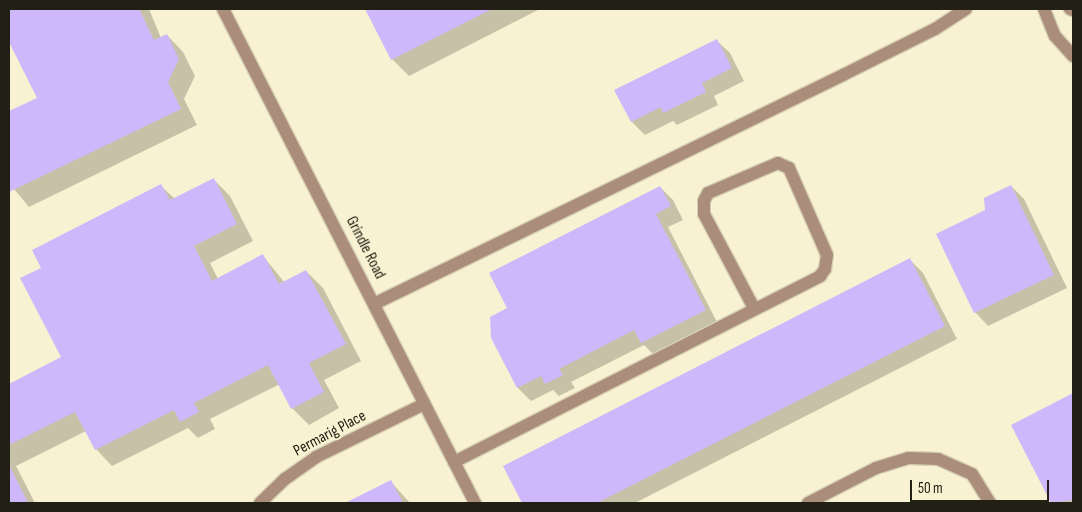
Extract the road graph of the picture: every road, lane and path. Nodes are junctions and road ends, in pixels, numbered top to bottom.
1 (223, 9) edge
2 (966, 9) edge
3 (1044, 9) edge
4 (1073, 56) edge
5 (376, 303) junction
6 (754, 308) junction
7 (424, 404) junction
8 (454, 462) junction
9 (260, 503) edge
10 (475, 503) edge
11 (808, 503) edge
12 (990, 503) edge

1 - 5 street, Grindle Road
2 - 5 street
3 - 4 street
5 - 7 street, Grindle Road
6 - 6 street
6 - 8 street
7 - 8 street, Grindle Road
7 - 9 street, Permarig Place
8 - 10 street, Grindle Road
11 - 12 street

